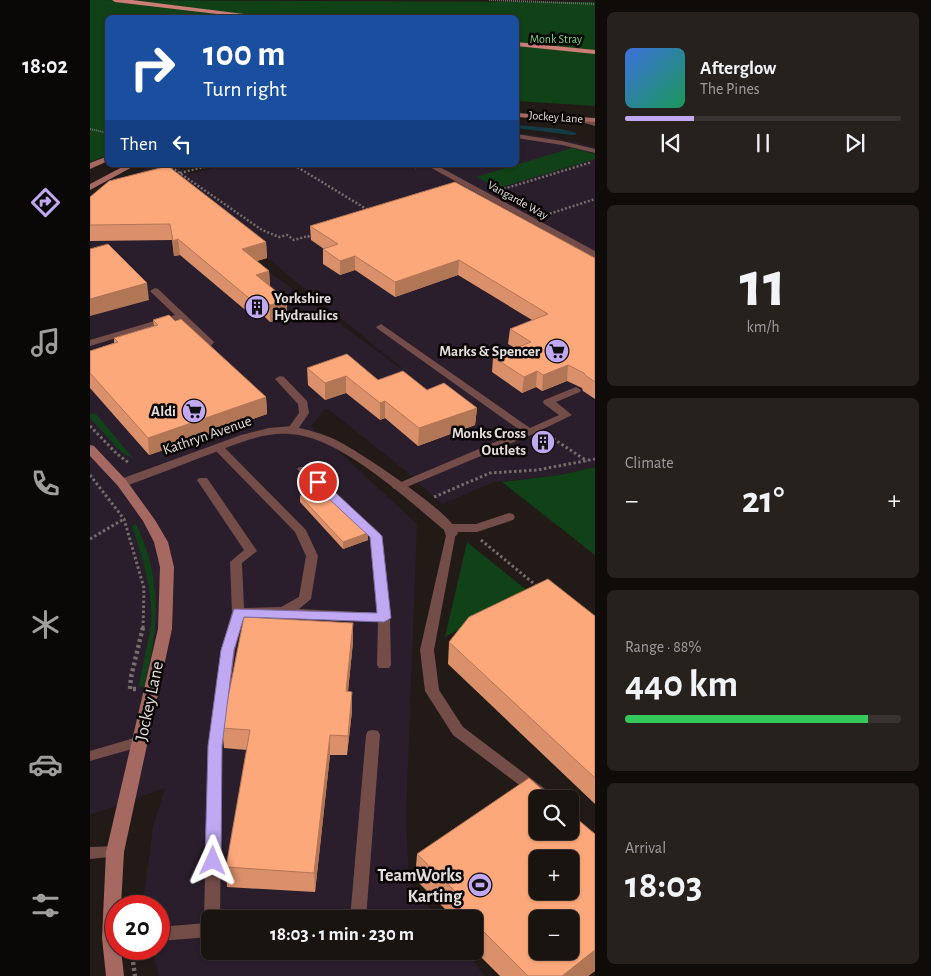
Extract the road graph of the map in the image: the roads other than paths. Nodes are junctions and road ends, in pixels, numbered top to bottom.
1 (115, 0) edge
2 (247, 15) edge
3 (519, 44) edge
4 (595, 52) edge
5 (519, 106) edge
6 (542, 108) junction
7 (595, 111) edge
8 (519, 115) edge
9 (595, 116) edge
10 (581, 119) junction
11 (595, 120) edge
12 (595, 124) edge
13 (519, 136) edge
14 (595, 151) edge
15 (105, 159) edge
16 (90, 166) edge
17 (128, 167) edge
18 (434, 167) edge
19 (90, 187) edge
20 (595, 255) edge
21 (155, 291) dead end
22 (185, 316) junction
23 (381, 326) dead end
24 (91, 342) edge
25 (208, 349) edge
26 (101, 354) edge
27 (280, 379) dead end
28 (576, 390) dead end
29 (292, 430) junction
30 (529, 432) junction
31 (218, 447) junction
32 (90, 449) edge
33 (303, 469) dead end
34 (203, 480) dead end
35 (122, 483) junction
36 (398, 487) junction
37 (509, 517) dead end
38 (451, 530) junction
39 (238, 612) junction
40 (282, 613) junction
41 (384, 618) junction
42 (384, 665) dead end
43 (373, 735) dead end
44 (141, 741) junction
45 (90, 756) edge
46 (536, 790) edge
47 (115, 852) junction
48 (90, 853) edge
49 (114, 895) edge
50 (212, 910) edge
51 (359, 910) edge
52 (201, 931) edge
53 (170, 933) edge
54 (115, 960) edge
55 (116, 976) edge

1 - 2 main road
3 - 4 main road
5 - 6 street, Jockey Lane
6 - 7 street, Jockey Lane
6 - 9 street
8 - 10 street, Jockey Lane
10 - 11 street, Jockey Lane
10 - 12 lane
13 - 14 lane
15 - 16 street
17 - 19 street
18 - 20 lane, Vangarde Way
21 - 22 lane
22 - 24 lane
22 - 25 lane
23 - 30 lane
24 - 26 lane
27 - 29 lane
28 - 30 lane
29 - 31 street, Kathryn Avenue
29 - 36 street, Kathryn Avenue
30 - 36 lane
31 - 35 street, Kathryn Avenue
31 - 40 lane
32 - 35 street, Jockey Lane
33 - 41 lane
34 - 39 lane
35 - 44 street, Jockey Lane
36 - 38 street, Kathryn Avenue
37 - 38 lane
38 - 46 lane
39 - 40 lane
39 - 50 lane
40 - 41 lane
41 - 42 lane
43 - 51 lane
44 - 45 lane
44 - 47 street, Jockey Lane
47 - 48 lane
47 - 49 street, Jockey Lane
52 - 53 lane
54 - 55 street, Jockey Lane

